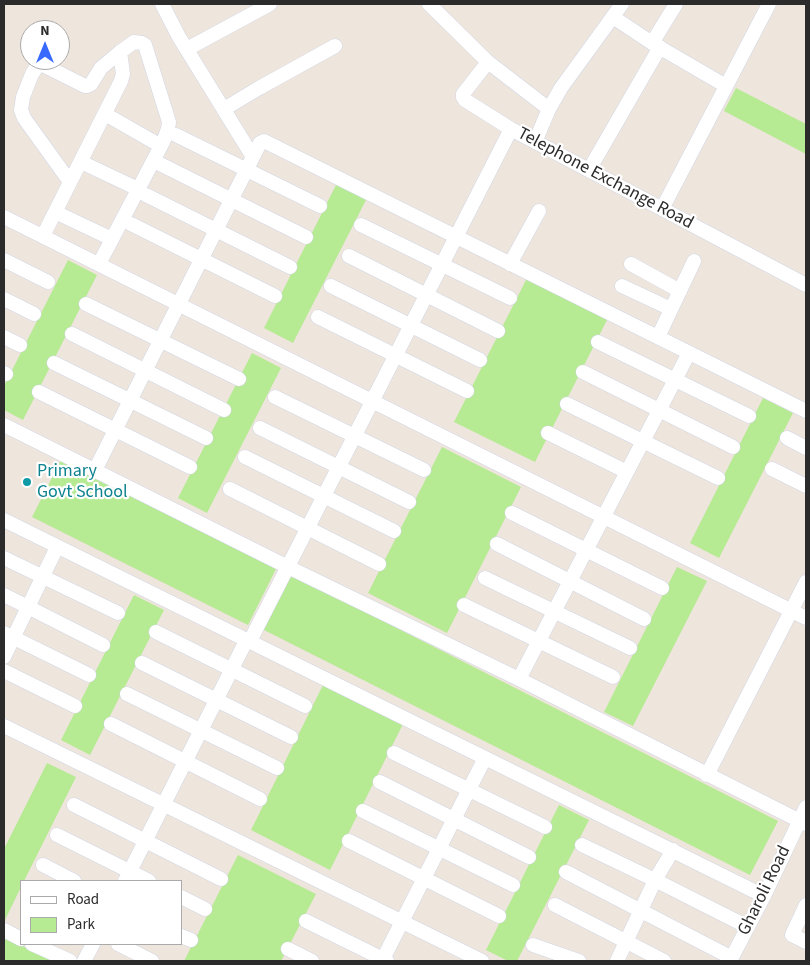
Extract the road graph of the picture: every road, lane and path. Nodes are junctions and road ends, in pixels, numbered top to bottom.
1 (162, 4) edge
2 (270, 4) edge
3 (429, 4) edge
4 (622, 4) edge
5 (676, 4) edge
6 (769, 4) edge
7 (613, 17) junction
8 (656, 45) junction
9 (335, 46) dead end
10 (187, 49) junction
11 (120, 52) junction
12 (488, 62) junction
13 (726, 86) junction
14 (224, 109) junction
15 (550, 109) junction
16 (105, 114) junction
17 (511, 129) junction
18 (176, 135) dead end
19 (535, 142) junction
20 (161, 146) junction
21 (81, 162) junction
22 (160, 164) dead end
23 (250, 164) junction
24 (588, 170) junction
25 (70, 182) junction
26 (142, 192) junction
27 (232, 200) junction
28 (320, 206) dead end
29 (662, 209) junction
30 (539, 211) dead end
31 (55, 212) junction
32 (4, 217) edge
33 (130, 224) dead end
34 (361, 225) dead end
35 (216, 230) junction
36 (43, 236) junction
37 (306, 236) dead end
38 (456, 237) junction
39 (112, 239) junction
40 (349, 256) dead end
41 (201, 259) junction
42 (4, 260) edge
43 (694, 262) dead end
44 (99, 264) junction
45 (510, 264) junction
46 (631, 264) dead end
47 (442, 265) junction
48 (290, 267) dead end
49 (48, 282) dead end
50 (806, 285) edge
51 (331, 286) dead end
52 (622, 286) dead end
53 (680, 291) junction
54 (426, 295) junction
55 (275, 296) dead end
56 (510, 298) dead end
57 (4, 299) edge
58 (86, 304) dead end
59 (179, 304) junction
60 (671, 310) junction
61 (34, 314) dead end
62 (318, 317) dead end
63 (410, 326) junction
64 (498, 331) dead end
65 (72, 334) dead end
66 (4, 337) edge
67 (658, 337) junction
68 (160, 340) junction
69 (598, 342) dead end
70 (20, 345) dead end
71 (689, 353) junction
72 (395, 356) junction
73 (480, 360) dead end
74 (54, 363) dead end
75 (145, 371) junction
76 (583, 372) dead end
77 (239, 379) dead end
78 (675, 380) junction
79 (467, 391) dead end
80 (39, 392) dead end
81 (275, 397) dead end
82 (130, 400) junction
83 (372, 401) junction
84 (567, 404) dead end
85 (224, 410) dead end
86 (659, 410) junction
87 (806, 411) edge
88 (749, 416) dead end
89 (4, 425) edge
90 (260, 428) dead end
91 (115, 430) junction
92 (548, 433) dead end
93 (354, 436) junction
94 (206, 438) dead end
95 (787, 438) dead end
96 (643, 442) junction
97 (733, 447) dead end
98 (806, 448) edge
99 (245, 457) dead end
100 (190, 467) dead end
101 (339, 467) junction
102 (772, 469) dead end
103 (94, 470) junction
104 (424, 470) dead end
105 (627, 472) junction
106 (718, 478) dead end
107 (806, 486) edge
108 (230, 489) dead end
109 (324, 496) junction
110 (409, 502) dead end
111 (512, 513) dead end
112 (604, 517) junction
113 (4, 520) edge
114 (307, 528) junction
115 (394, 531) dead end
116 (497, 544) dead end
117 (57, 547) junction
118 (586, 550) junction
119 (4, 558) edge
120 (378, 564) dead end
121 (288, 567) junction
122 (43, 577) junction
123 (485, 578) dead end
124 (570, 581) junction
125 (806, 582) edge
126 (662, 588) dead end
127 (4, 595) edge
128 (464, 605) dead end
129 (28, 607) junction
130 (555, 611) junction
131 (792, 611) junction
132 (118, 614) dead end
133 (644, 618) dead end
134 (806, 618) edge
135 (156, 632) dead end
136 (8, 636) edge
137 (248, 640) junction
138 (539, 641) junction
139 (103, 645) dead end
140 (630, 648) dead end
141 (4, 656) edge
142 (142, 663) dead end
143 (232, 670) junction
144 (4, 671) edge
145 (89, 675) dead end
146 (613, 677) dead end
147 (519, 679) junction
148 (127, 694) dead end
149 (216, 700) junction
150 (75, 706) dead end
151 (305, 706) dead end
152 (111, 724) dead end
153 (4, 726) edge
154 (201, 730) junction
155 (291, 737) dead end
156 (394, 753) dead end
157 (485, 758) junction
158 (186, 762) junction
159 (277, 768) dead end
160 (707, 775) junction
161 (380, 782) dead end
162 (469, 790) junction
163 (260, 799) dead end
164 (74, 805) dead end
165 (164, 805) junction
166 (806, 807) edge
167 (363, 811) dead end
168 (454, 820) junction
169 (803, 822) edge
170 (545, 826) dead end
171 (57, 835) dead end
172 (146, 841) junction
173 (349, 841) dead end
174 (582, 845) dead end
175 (439, 849) junction
176 (673, 850) junction
177 (529, 857) dead end
178 (43, 865) dead end
179 (566, 872) dead end
180 (128, 876) edge
181 (221, 879) dead end
182 (424, 879) junction
183 (72, 880) edge
184 (145, 880) edge
185 (656, 880) junction
186 (513, 885) dead end
187 (764, 896) junction
188 (182, 898) edge
189 (554, 905) dead end
190 (806, 905) edge
191 (205, 909) dead end
192 (641, 911) junction
193 (499, 916) dead end
194 (306, 921) dead end
195 (402, 922) junction
196 (748, 927) junction
197 (4, 930) edge
198 (20, 938) edge
199 (626, 942) junction
200 (806, 942) edge
201 (34, 945) edge
202 (92, 945) edge
203 (120, 945) edge
204 (533, 945) dead end
205 (288, 949) dead end
206 (731, 960) edge
207 (70, 961) edge
208 (84, 961) edge
209 (152, 961) edge
210 (312, 961) edge
211 (384, 961) edge
212 (482, 961) edge
213 (578, 961) edge
214 (616, 961) edge
215 (664, 961) edge

1 - 10 street
2 - 10 street
3 - 12 street
4 - 7 street
5 - 8 street
6 - 13 street
7 - 8 street
7 - 15 street
8 - 13 street
8 - 24 street
9 - 14 street
10 - 14 street
11 - 16 street
11 - 20 street
11 - 25 street
12 - 15 street
12 - 17 street
13 - 29 street
14 - 23 street
15 - 19 street
16 - 20 street
16 - 21 street
17 - 19 street, Telephone Exchange Road
17 - 38 street, Telephone Exchange Road
18 - 23 street
19 - 24 street, Telephone Exchange Road
20 - 26 street
21 - 25 street
21 - 26 street
22 - 27 street
23 - 27 street
23 - 28 street
23 - 38 street
24 - 29 street, Telephone Exchange Road
25 - 31 street
26 - 35 street
26 - 39 street
27 - 35 street
27 - 37 street
29 - 50 street, Telephone Exchange Road
30 - 45 street
31 - 36 street
31 - 39 street
32 - 36 street
33 - 41 street
34 - 47 street
35 - 41 street
35 - 48 street
36 - 44 street
38 - 45 street
38 - 47 street, Telephone Exchange Road
39 - 44 street
40 - 54 street
41 - 55 street
41 - 59 street
42 - 49 street
43 - 53 street
44 - 59 street
45 - 67 street
46 - 53 street
47 - 54 street, Telephone Exchange Road
47 - 56 street
51 - 63 street
52 - 60 street
53 - 60 street
54 - 63 street, Telephone Exchange Road
54 - 64 street
57 - 61 street
58 - 68 street
59 - 68 street
59 - 83 street
60 - 67 street
62 - 72 street
63 - 72 street, Telephone Exchange Road
63 - 73 street
65 - 75 street
66 - 70 street
67 - 71 street
68 - 75 street
68 - 77 street
69 - 78 street
71 - 78 street
71 - 87 street
72 - 79 street
72 - 83 street, Telephone Exchange Road
74 - 82 street
75 - 82 street
75 - 85 street
76 - 86 street
78 - 86 street
78 - 88 street
80 - 91 street
81 - 93 street
82 - 91 street
82 - 94 street
83 - 93 street, Telephone Exchange Road
83 - 112 street
84 - 96 street
86 - 96 street
86 - 97 street
89 - 103 street
90 - 101 street
91 - 100 street
91 - 103 street
92 - 105 street
93 - 101 street, Telephone Exchange Road
93 - 104 street
95 - 98 street
96 - 105 street
96 - 106 street
99 - 109 street
101 - 109 street, Telephone Exchange Road
101 - 110 street
102 - 107 street
103 - 121 street
105 - 112 street
108 - 114 street
109 - 114 street, Telephone Exchange Road
109 - 115 street
111 - 118 street
112 - 118 street
112 - 131 street
113 - 117 street
114 - 120 street
114 - 121 street, Telephone Exchange Road
116 - 124 street
117 - 122 street
117 - 137 street
118 - 124 street
118 - 126 street
119 - 122 street
121 - 137 street, Telephone Exchange Road
121 - 147 street
122 - 129 street
122 - 132 street
123 - 130 street
124 - 130 street
124 - 133 street
125 - 131 street
127 - 129 street
128 - 138 street
129 - 136 street
129 - 139 street
130 - 138 street
130 - 140 street
131 - 134 street
131 - 160 street
135 - 143 street
136 - 141 street
136 - 145 street
137 - 143 street, Telephone Exchange Road
137 - 157 street
138 - 146 street
138 - 147 street
142 - 149 street
143 - 149 street, Telephone Exchange Road
143 - 151 street
144 - 150 street
147 - 160 street
148 - 154 street
149 - 154 street, Telephone Exchange Road
149 - 155 street
152 - 158 street
153 - 165 street
154 - 158 street, Telephone Exchange Road
154 - 159 street
156 - 162 street
157 - 162 street
157 - 176 street
158 - 163 street
158 - 165 street, Telephone Exchange Road
160 - 169 street
161 - 168 street
162 - 168 street
162 - 170 street
164 - 172 street
165 - 172 street, Telephone Exchange Road
165 - 195 street
166 - 169 street, Gharoli Road
167 - 175 street
168 - 175 street
168 - 177 street
169 - 187 street, Gharoli Road
171 - 180 street
172 - 180 street, Telephone Exchange Road
172 - 181 street
173 - 182 street
174 - 185 street
175 - 182 street
175 - 186 street
176 - 185 street
176 - 187 street
178 - 183 street
179 - 192 street
180 - 184 street
182 - 193 street
182 - 195 street
185 - 192 street
185 - 196 street
187 - 196 street, Gharoli Road
188 - 191 street
189 - 199 street
190 - 200 street
192 - 199 street
192 - 206 street
194 - 211 street
195 - 211 street
195 - 212 street
196 - 206 street, Gharoli Road
197 - 198 street
199 - 214 street
199 - 215 street
201 - 207 street
202 - 208 street
203 - 209 street
204 - 213 street
205 - 210 street

